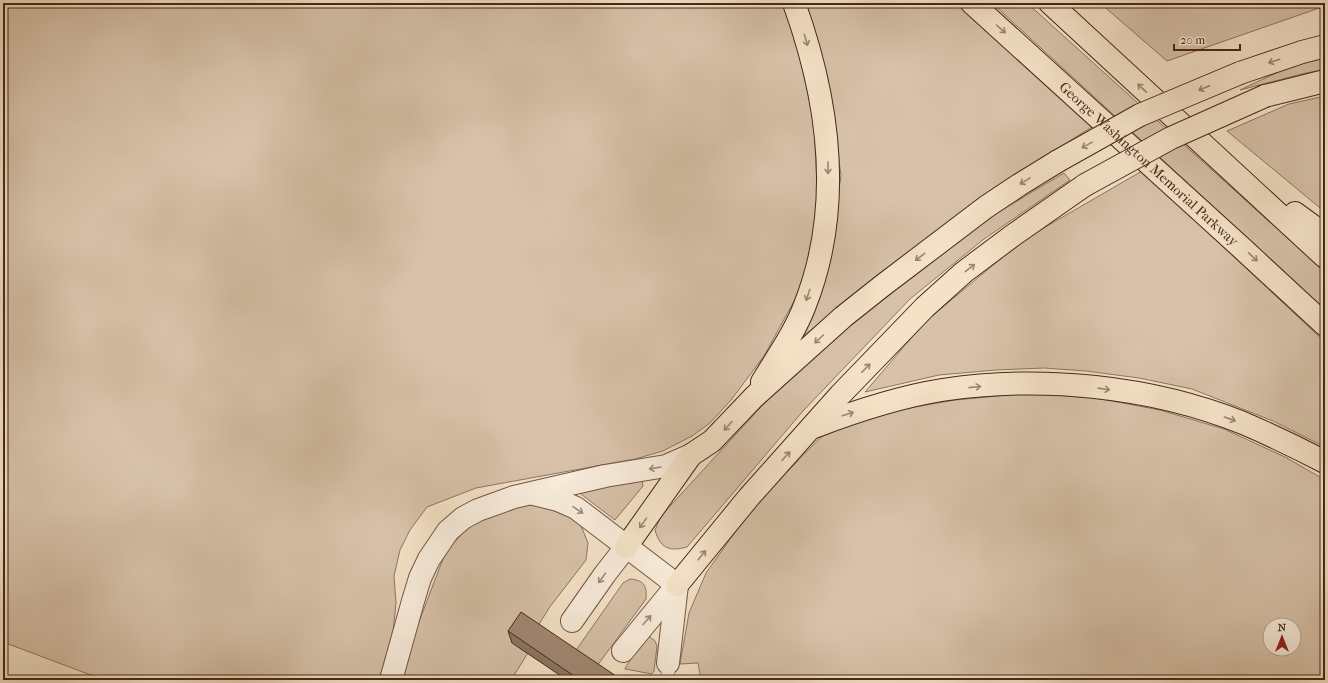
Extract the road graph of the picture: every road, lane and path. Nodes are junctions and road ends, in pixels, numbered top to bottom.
1 (794, 3) edge
2 (972, 3) edge
3 (1050, 3) edge
4 (1325, 46) edge
5 (1325, 81) edge
6 (1220, 159) junction
7 (1325, 235) edge
8 (1325, 257) edge
9 (1325, 325) edge
10 (754, 397) junction
11 (812, 428) junction
12 (691, 455) junction
13 (1325, 462) edge
14 (529, 493) junction
15 (626, 547) junction
16 (677, 585) junction
17 (572, 621) dead end
18 (623, 651) dead end
19 (668, 672) edge
20 (391, 680) edge

1 -> 10 highway
2 -> 9 highway, George Washington Memorial Parkway
6 -> 3 highway
4 -> 10 highway, bridge
11 -> 5 highway, bridge
6 - 7 highway
6 - 8 highway
10 -> 12 highway
11 -> 13 highway
16 -> 11 highway
12 -> 14 street
12 -> 15 highway
14 -> 15 street
14 - 20 street
15 - 16 street
15 -> 17 street
18 -> 16 street
16 - 19 street

